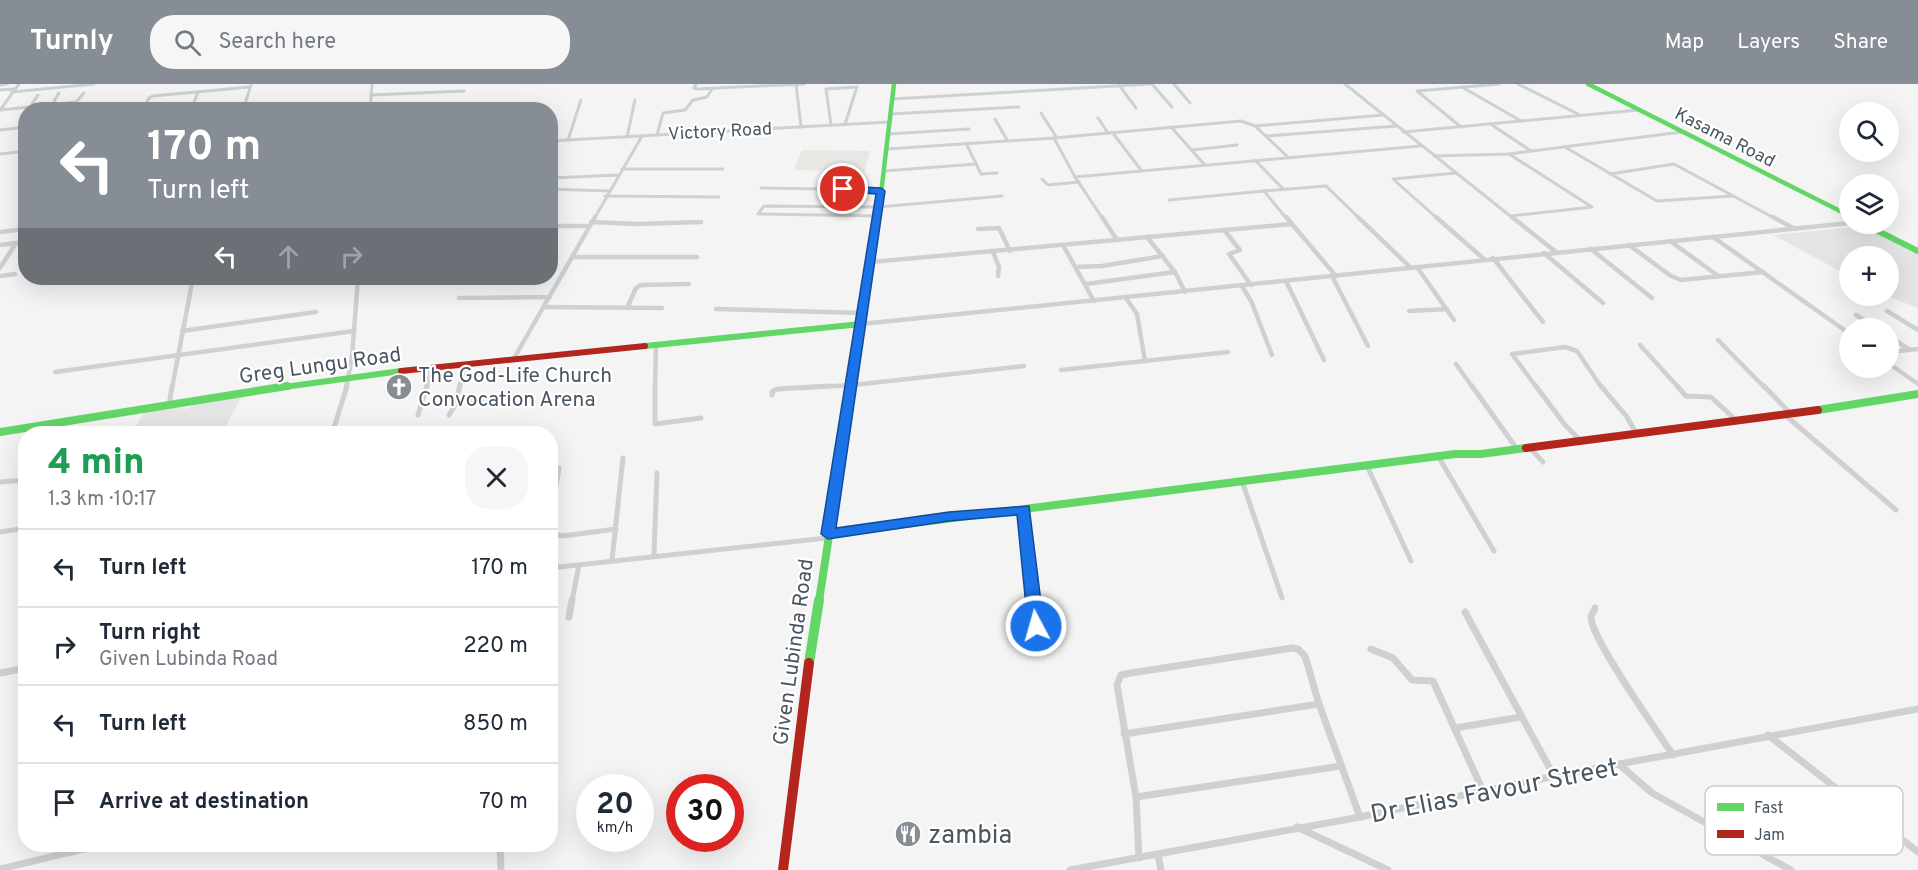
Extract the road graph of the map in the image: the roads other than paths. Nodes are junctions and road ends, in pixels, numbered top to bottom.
1 (7, 84) edge
2 (19, 84) edge
3 (94, 84) edge
4 (372, 84) edge
5 (696, 84) edge
6 (796, 84) edge
7 (804, 84) edge
8 (894, 84) edge
9 (1151, 84) edge
10 (1174, 84) edge
11 (1345, 84) edge
12 (1499, 84) edge
13 (1518, 84) edge
14 (1588, 84) edge
15 (0, 85) edge
16 (1119, 85) edge
17 (1460, 85) edge
18 (250, 86) edge
19 (728, 86) edge
20 (712, 89) junction
21 (0, 90) edge
22 (464, 91) dead end
23 (13, 92) junction
24 (198, 92) junction
25 (59, 93) dead end
26 (84, 93) dead end
27 (38, 95) dead end
28 (371, 95) junction
29 (0, 96) edge
30 (892, 99) junction
31 (581, 100) dead end
32 (635, 100) dead end
33 (33, 102) edge
34 (54, 102) edge
35 (76, 102) edge
36 (148, 102) edge
37 (194, 102) edge
38 (245, 102) edge
39 (371, 102) edge
40 (1190, 104) dead end
41 (1019, 107) dead end
42 (1172, 107) dead end
43 (18, 108) edge
44 (1136, 108) dead end
45 (0, 110) edge
46 (1639, 110) junction
47 (1041, 113) dead end
48 (1383, 115) junction
49 (1580, 115) junction
50 (889, 118) junction
51 (1098, 118) dead end
52 (995, 119) dead end
53 (1523, 122) junction
54 (845, 124) junction
55 (831, 125) junction
56 (1492, 125) junction
57 (1255, 126) junction
58 (1397, 126) junction
59 (801, 127) junction
60 (1172, 127) junction
61 (1461, 127) junction
62 (18, 128) edge
63 (969, 129) dead end
64 (0, 130) edge
65 (1110, 132) junction
66 (1403, 132) junction
67 (1682, 132) junction
68 (888, 134) junction
69 (657, 135) junction
70 (627, 136) junction
71 (642, 136) junction
72 (1267, 136) junction
73 (1055, 138) junction
74 (568, 140) junction
75 (1007, 140) junction
76 (558, 141) edge
77 (966, 143) junction
78 (1237, 145) dead end
79 (1420, 146) junction
80 (1564, 147) junction
81 (887, 149) junction
82 (1192, 150) junction
83 (1531, 151) junction
84 (18, 153) edge
85 (0, 154) edge
86 (1509, 154) junction
87 (1434, 156) junction
88 (1288, 157) junction
89 (1255, 160) junction
90 (976, 164) junction
91 (1204, 164) junction
92 (723, 168) dead end
93 (622, 169) junction
94 (1141, 170) junction
95 (884, 171) junction
96 (997, 173) dead end
97 (1456, 173) junction
98 (1610, 174) junction
99 (618, 175) junction
100 (1075, 177) junction
101 (558, 178) edge
102 (1041, 179) dead end
103 (1079, 182) junction
104 (761, 188) dead end
105 (558, 189) edge
106 (1283, 189) junction
107 (881, 190) junction
108 (609, 191) junction
109 (1264, 191) junction
110 (1734, 195) junction
111 (606, 196) junction
112 (1002, 196) dead end
113 (719, 197) dead end
114 (1169, 200) dead end
115 (879, 207) junction
116 (1839, 210) edge
117 (878, 216) junction
118 (1511, 216) junction
119 (701, 222) dead end
120 (590, 224) junction
121 (1292, 224) junction
122 (1839, 224) edge
123 (558, 226) edge
124 (978, 228) dead end
125 (1796, 229) junction
126 (18, 230) edge
127 (1224, 230) junction
128 (0, 232) edge
129 (1884, 234) edge
130 (1147, 237) junction
131 (1713, 237) junction
132 (1117, 240) junction
133 (1670, 241) junction
134 (16, 243) joint
135 (0, 245) edge
136 (1063, 245) junction
137 (1629, 245) junction
138 (1591, 249) junction
139 (1010, 251) junction
140 (1918, 251) edge
141 (993, 252) junction
142 (1556, 252) junction
143 (1544, 254) junction
144 (697, 256) dead end
145 (1163, 256) junction
146 (572, 257) junction
147 (1493, 258) junction
148 (1484, 259) junction
149 (871, 262) junction
150 (1076, 267) junction
151 (1414, 267) junction
152 (0, 268) edge
153 (1175, 272) junction
154 (1763, 272) junction
155 (15, 274) dead end
156 (0, 276) edge
157 (998, 276) dead end
158 (1334, 276) junction
159 (1718, 276) junction
160 (1286, 281) junction
161 (558, 282) edge
162 (689, 284) dead end
163 (1086, 284) junction
164 (192, 285) edge
165 (357, 285) edge
166 (557, 285) edge
167 (1251, 285) junction
168 (1242, 286) junction
169 (1185, 292) junction
170 (550, 297) junction
171 (459, 298) dead end
172 (1126, 298) junction
173 (1652, 298) dead end
174 (1094, 301) junction
175 (1603, 303) dead end
176 (544, 307) junction
177 (627, 308) junction
178 (662, 308) dead end
179 (716, 309) dead end
180 (1447, 309) junction
181 (1409, 311) dead end
182 (1887, 311) dead end
183 (316, 312) dead end
184 (862, 313) junction
185 (1856, 315) dead end
186 (1861, 318) edge
187 (1454, 320) dead end
188 (1543, 322) dead end
189 (861, 324) junction
190 (1839, 326) edge
191 (1918, 330) edge
192 (182, 331) junction
193 (354, 331) junction
194 (1718, 340) dead end
195 (1899, 343) edge
196 (1641, 345) dead end
197 (656, 346) junction
198 (1368, 346) dead end
199 (1918, 349) edge
200 (1910, 350) junction
201 (1899, 351) edge
202 (1228, 352) dead end
203 (177, 354) junction
204 (1272, 355) dead end
205 (513, 360) junction
206 (1324, 360) dead end
207 (1145, 361) junction
208 (1456, 364) dead end
209 (465, 366) junction
210 (1024, 366) dead end
211 (432, 369) junction
212 (1061, 370) dead end
213 (1899, 371) edge
214 (55, 372) dead end
215 (351, 376) junction
216 (1918, 384) edge
217 (853, 385) junction
218 (1918, 394) edge
219 (772, 395) dead end
220 (520, 396) dead end
221 (454, 402) junction
222 (169, 406) junction
223 (449, 414) dead end
224 (1788, 414) junction
225 (418, 415) dead end
226 (701, 418) dead end
227 (1737, 421) junction
228 (39, 426) edge
229 (336, 426) edge
230 (18, 429) edge
231 (0, 432) edge
232 (1636, 433) junction
233 (1582, 441) junction
234 (1530, 448) junction
235 (1517, 449) junction
236 (1438, 456) junction
237 (623, 458) dead end
238 (1543, 462) dead end
239 (1367, 466) junction
240 (559, 468) dead end
241 (657, 473) dead end
242 (558, 474) edge
243 (18, 481) edge
244 (0, 482) edge
245 (1242, 482) junction
246 (1024, 510) junction
247 (1896, 510) dead end
248 (18, 529) edge
249 (616, 529) junction
250 (0, 532) edge
251 (558, 535) edge
252 (828, 536) junction
253 (1494, 551) dead end
254 (654, 555) junction
255 (612, 560) junction
256 (1411, 561) dead end
257 (579, 565) junction
258 (558, 567) edge
259 (1282, 598) dead end
260 (1595, 608) dead end
261 (1465, 612) dead end
262 (569, 617) dead end
263 (1036, 626) dead end
264 (1371, 649) dead end
265 (18, 670) edge
266 (0, 673) edge
267 (1319, 704) junction
268 (1918, 709) edge
269 (1521, 717) junction
270 (1455, 728) junction
271 (1124, 734) junction
272 (1768, 735) junction
273 (1673, 755) junction
274 (1341, 765) junction
275 (1620, 765) junction
276 (1554, 776) junction
277 (1833, 786) edge
278 (1482, 791) junction
279 (1137, 798) junction
280 (1360, 817) junction
281 (1705, 822) edge
282 (1297, 827) junction
283 (1903, 840) edge
284 (71, 852) edge
285 (500, 852) edge
286 (1918, 852) edge
287 (1158, 854) junction
288 (1764, 855) edge
289 (1139, 858) junction
290 (0, 869) edge
291 (501, 870) edge
292 (783, 870) edge
293 (1070, 870) edge
294 (1161, 870) edge
295 (1388, 870) edge
296 (1791, 870) edge

1 - 15 street
2 - 23 street
3 - 23 street
4 - 28 street
5 - 20 street
6 - 7 street
6 - 19 street
6 - 59 street
8 - 30 street, Given Lubinda Road
9 - 16 street
9 - 42 street
10 - 40 street
11 - 48 street
12 - 17 street
13 - 49 street
14 - 46 street, Kasama Road
16 - 30 street
16 - 44 street
17 - 53 street
17 - 61 street
18 - 24 street
18 - 38 street
19 - 20 street
20 - 69 street
21 - 23 street
22 - 28 street
23 - 29 street
23 - 45 street
24 - 36 street
24 - 37 street
25 - 34 street
26 - 35 street
27 - 33 street
28 - 39 street
30 - 50 street, Given Lubinda Road
31 - 74 street
32 - 70 street
41 - 50 street, Victory Road
43 - 45 street
46 - 49 street
46 - 67 street, Kasama Road
47 - 73 street
48 - 57 street
48 - 58 street
49 - 53 street
50 - 54 street, Victory Road
50 - 68 street, Given Lubinda Road
51 - 65 street
52 - 75 street
53 - 56 street
54 - 55 street, Victory Road
54 - 55 street
55 - 59 street, Victory Road
56 - 61 street
56 - 83 street
57 - 60 street
57 - 72 street
58 - 66 street
58 - 72 street
59 - 69 street, Victory Road
60 - 65 street
60 - 82 street
61 - 66 street
62 - 64 street
63 - 68 street
65 - 73 street
65 - 94 street
66 - 79 street
67 - 80 street
67 - 116 street, Kasama Road
68 - 81 street, Given Lubinda Road
69 - 71 street, Victory Road
70 - 71 street, Victory Road
70 - 74 street, Victory Road
71 - 93 street
72 - 88 street
73 - 75 street
73 - 100 street
74 - 76 street, Victory Road
75 - 77 street
77 - 81 street
77 - 90 street
78 - 82 street
79 - 87 street
79 - 88 street
80 - 83 street
80 - 98 street
81 - 95 street, Given Lubinda Road
82 - 91 street
83 - 86 street
84 - 85 street
86 - 87 street
86 - 118 street
87 - 97 street
88 - 89 street
89 - 91 street
89 - 106 street
90 - 95 street
90 - 96 street
91 - 94 street
92 - 93 street
93 - 99 street
94 - 100 street
95 - 107 street, Given Lubinda Road
97 - 118 street
97 - 148 street
98 - 110 street
98 - 110 street
99 - 101 street
99 - 108 street
100 - 103 street
102 - 103 street
103 - 132 street
104 - 107 street
105 - 108 street
106 - 109 street
106 - 151 street
107 - 115 street, Given Lubinda Road
108 - 111 street
109 - 114 street
109 - 121 street
110 - 125 street
111 - 113 street
111 - 120 street
112 - 115 street
115 - 117 street, Given Lubinda Road
115 - 117 street
117 - 149 street, Given Lubinda Road
118 - 142 street
119 - 120 street
120 - 123 street
120 - 146 street
121 - 127 street
121 - 158 street
122 - 125 street
124 - 139 street
125 - 131 street
126 - 128 street
127 - 130 street
127 - 167 street
129 - 140 street
130 - 132 street
130 - 145 street
131 - 133 street
131 - 154 street
132 - 136 street
133 - 137 street
133 - 159 street
134 - 135 street
134 - 152 street
136 - 139 street
136 - 150 street
137 - 138 street
137 - 159 street
138 - 142 street
138 - 173 street
139 - 141 street
141 - 149 street
141 - 157 street
142 - 143 street
143 - 147 street
143 - 175 street
144 - 146 street
145 - 150 street
145 - 153 street
146 - 161 street
147 - 148 street
147 - 188 street
148 - 151 street
149 - 184 street, Given Lubinda Road
150 - 163 street
151 - 158 street
151 - 180 street
153 - 163 street
153 - 169 street
154 - 159 street
154 - 190 street
155 - 156 street
158 - 160 street
158 - 198 street
160 - 167 street
160 - 206 street
162 - 177 street
163 - 174 street
164 - 192 street
165 - 193 street
166 - 170 street
167 - 168 street
168 - 169 street
168 - 204 street
169 - 172 street
170 - 171 street
170 - 176 street
172 - 174 street
172 - 207 street
174 - 189 street
176 - 177 street
176 - 205 street
177 - 178 street
179 - 184 street
180 - 181 street
180 - 187 street
182 - 191 street
183 - 192 street
184 - 189 street, Given Lubinda Road
185 - 186 street
189 - 197 street, Greg Lungu Road
189 - 217 street, Given Lubinda Road
192 - 203 street
193 - 203 street
193 - 215 street
194 - 224 street
195 - 200 street
196 - 227 street
197 - 205 street, Greg Lungu Road
197 - 226 street
199 - 200 street
200 - 201 street
202 - 207 street
203 - 214 street
203 - 222 street
205 - 209 street, Greg Lungu Road
207 - 212 street
208 - 235 street
209 - 211 street, Greg Lungu Road
209 - 221 street
210 - 217 street
211 - 215 street, Greg Lungu Road
211 - 225 street
213 - 216 street
215 - 222 street, Greg Lungu Road
215 - 229 street
217 - 219 street
217 - 252 street, Given Lubinda Road
218 - 224 street
220 - 221 street
221 - 223 street
222 - 228 street, Greg Lungu Road
224 - 227 street
224 - 247 street
227 - 232 street
230 - 231 street, Greg Lungu Road
232 - 233 street
232 - 233 street
233 - 234 street
234 - 235 street
234 - 238 street
235 - 236 street
236 - 239 street
236 - 253 street
237 - 249 street
239 - 245 street
239 - 256 street
240 - 242 street
241 - 254 street
243 - 244 street
245 - 246 street
245 - 259 street
246 - 252 street
246 - 263 street
248 - 250 street
249 - 251 street
249 - 255 street
252 - 254 street
252 - 292 street, Given Lubinda Road
254 - 255 street
255 - 257 street
257 - 258 street
257 - 262 street
260 - 273 street
261 - 269 street
264 - 270 street
265 - 266 street
267 - 271 street
267 - 271 street
267 - 274 street
268 - 272 street, Dr Elias Favour Street
269 - 270 street
269 - 276 street
270 - 278 street
271 - 279 street
272 - 273 street, Dr Elias Favour Street
272 - 277 street
273 - 275 street, Dr Elias Favour Street
274 - 279 street
274 - 280 street
275 - 276 street, Dr Elias Favour Street
275 - 281 street
276 - 278 street, Dr Elias Favour Street
278 - 280 street, Dr Elias Favour Street
279 - 289 street
280 - 282 street, Dr Elias Favour Street
282 - 287 street, Dr Elias Favour Street
282 - 295 street
283 - 286 street
284 - 290 street
285 - 291 street
287 - 289 street, Dr Elias Favour Street
287 - 294 street
288 - 296 street
289 - 293 street, Dr Elias Favour Street

